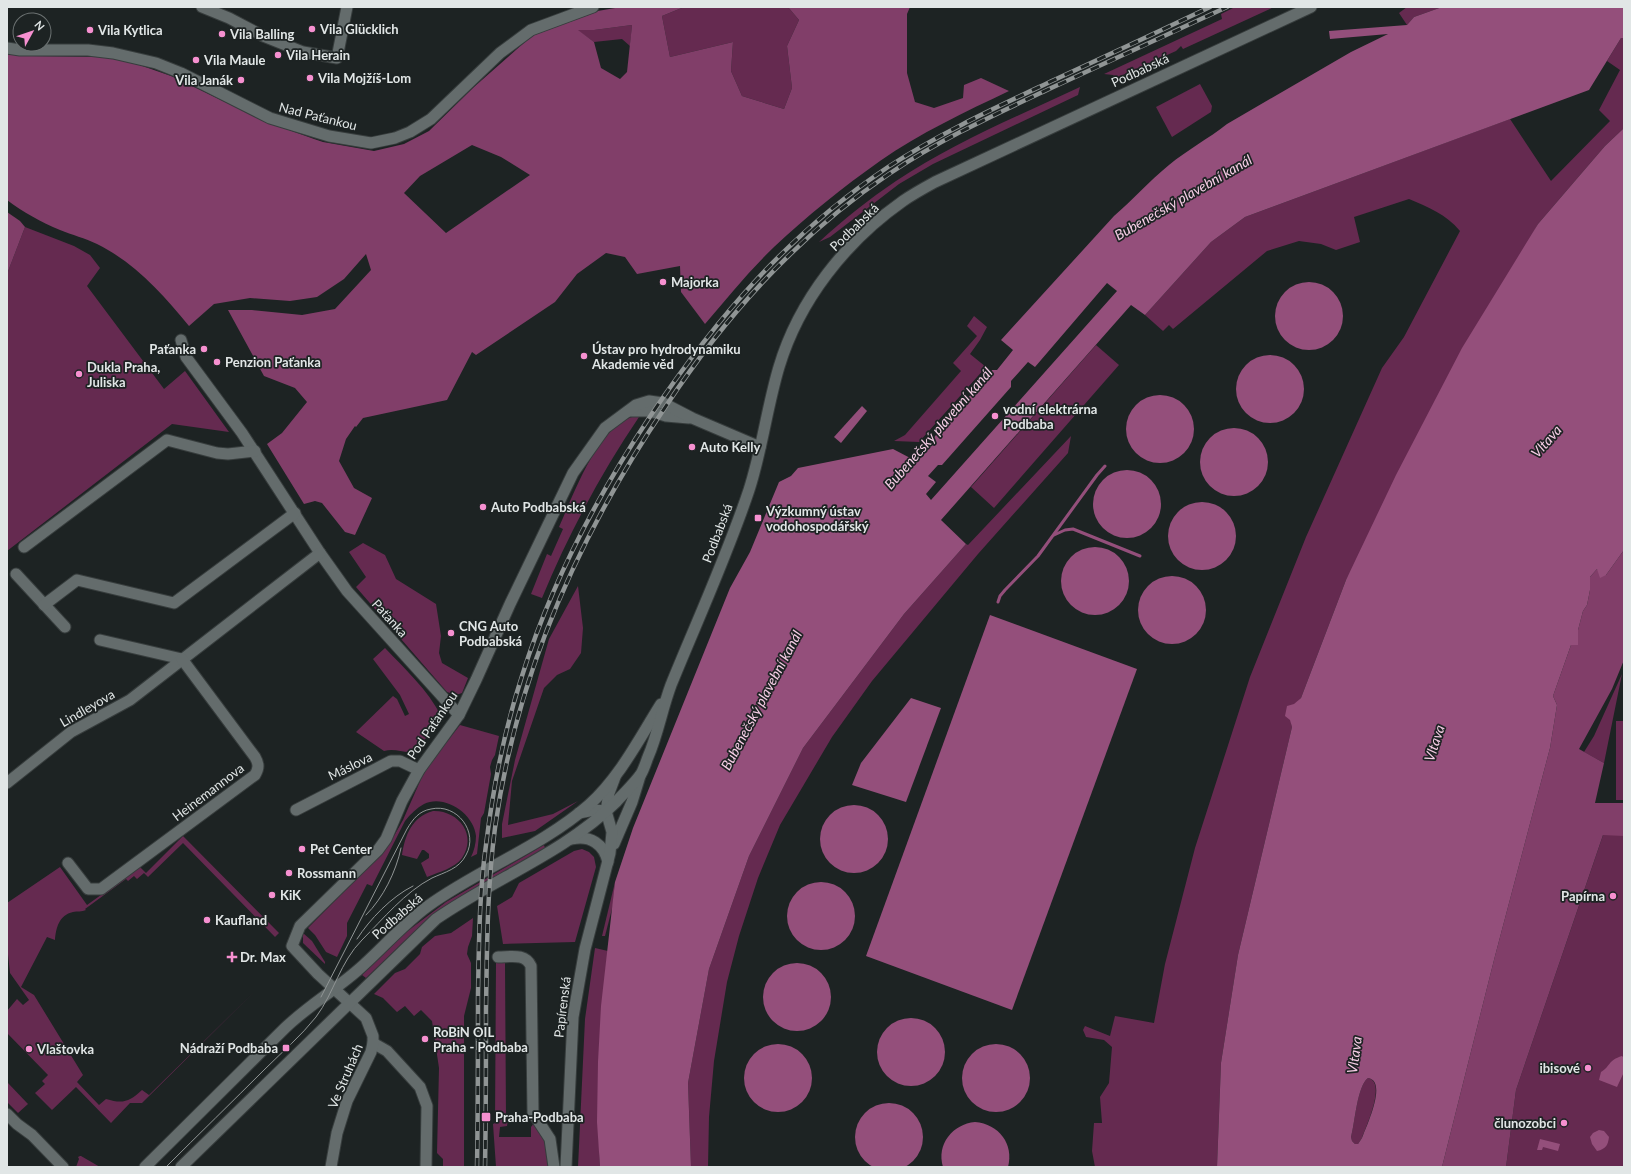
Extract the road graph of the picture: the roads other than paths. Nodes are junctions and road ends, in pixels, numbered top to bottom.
1 (202, 7) edge
2 (347, 7) edge
3 (593, 7) edge
4 (1311, 7) edge
5 (7, 48) edge
6 (181, 340) dead end
7 (760, 447) junction
8 (254, 451) junction
9 (294, 513) junction
10 (24, 547) dead end
11 (320, 553) junction
12 (16, 574) dead end
13 (44, 605) junction
14 (65, 627) dead end
15 (100, 640) dead end
16 (182, 658) junction
17 (667, 695) junction
18 (458, 715) junction
19 (419, 770) junction
20 (641, 773) junction
21 (615, 776) junction
22 (7, 783) edge
23 (296, 810) dead end
24 (606, 811) junction
25 (579, 813) junction
26 (572, 838) junction
27 (609, 858) junction
28 (68, 863) dead end
29 (498, 957) dead end
30 (334, 988) junction
31 (349, 1003) junction
32 (374, 1042) junction
33 (7, 1114) edge
34 (426, 1162) edge
35 (64, 1167) edge
36 (145, 1167) edge
37 (181, 1167) edge
38 (331, 1167) edge
39 (554, 1167) edge
40 (566, 1167) edge

1 - 2 street
3 - 5 street, Nad Paťankou
4 - 7 street, Podbabská
6 - 8 street, Paťanka
7 - 17 street, Podbabská
7 - 18 street, Pod Paťankou
8 - 9 street, Paťanka
8 - 10 street
9 - 11 street, Paťanka
9 - 13 street
11 - 16 street, Lindleyova
11 - 18 street, Paťanka
12 - 13 street
13 - 14 street
15 - 16 street
16 - 22 street, Lindleyova
16 - 28 street, Heinemannova
17 - 20 street, Podbabská
17 - 21 street, Podbabská
18 - 19 street, Pod Paťankou
19 - 23 street, Máslova
19 - 30 street, Pod Paťankou
20 - 24 street, Podbabská
20 - 27 street, Papírenská
21 - 24 street, Papírenská
21 - 25 street, Podbabská
24 - 25 street
24 - 26 street, Podbabská
24 - 27 street, Papírenská
25 - 30 street, Podbabská
26 - 27 street
26 - 31 street, Podbabská
27 - 40 street, Papírenská
29 - 39 street, Papírenská
30 - 31 street, Ve Struhách
30 - 36 street, Podbabská
31 - 32 street, Ve Struhách
31 - 37 street, Podbabská
32 - 34 street
32 - 38 street, Ve Struhách
33 - 35 street

